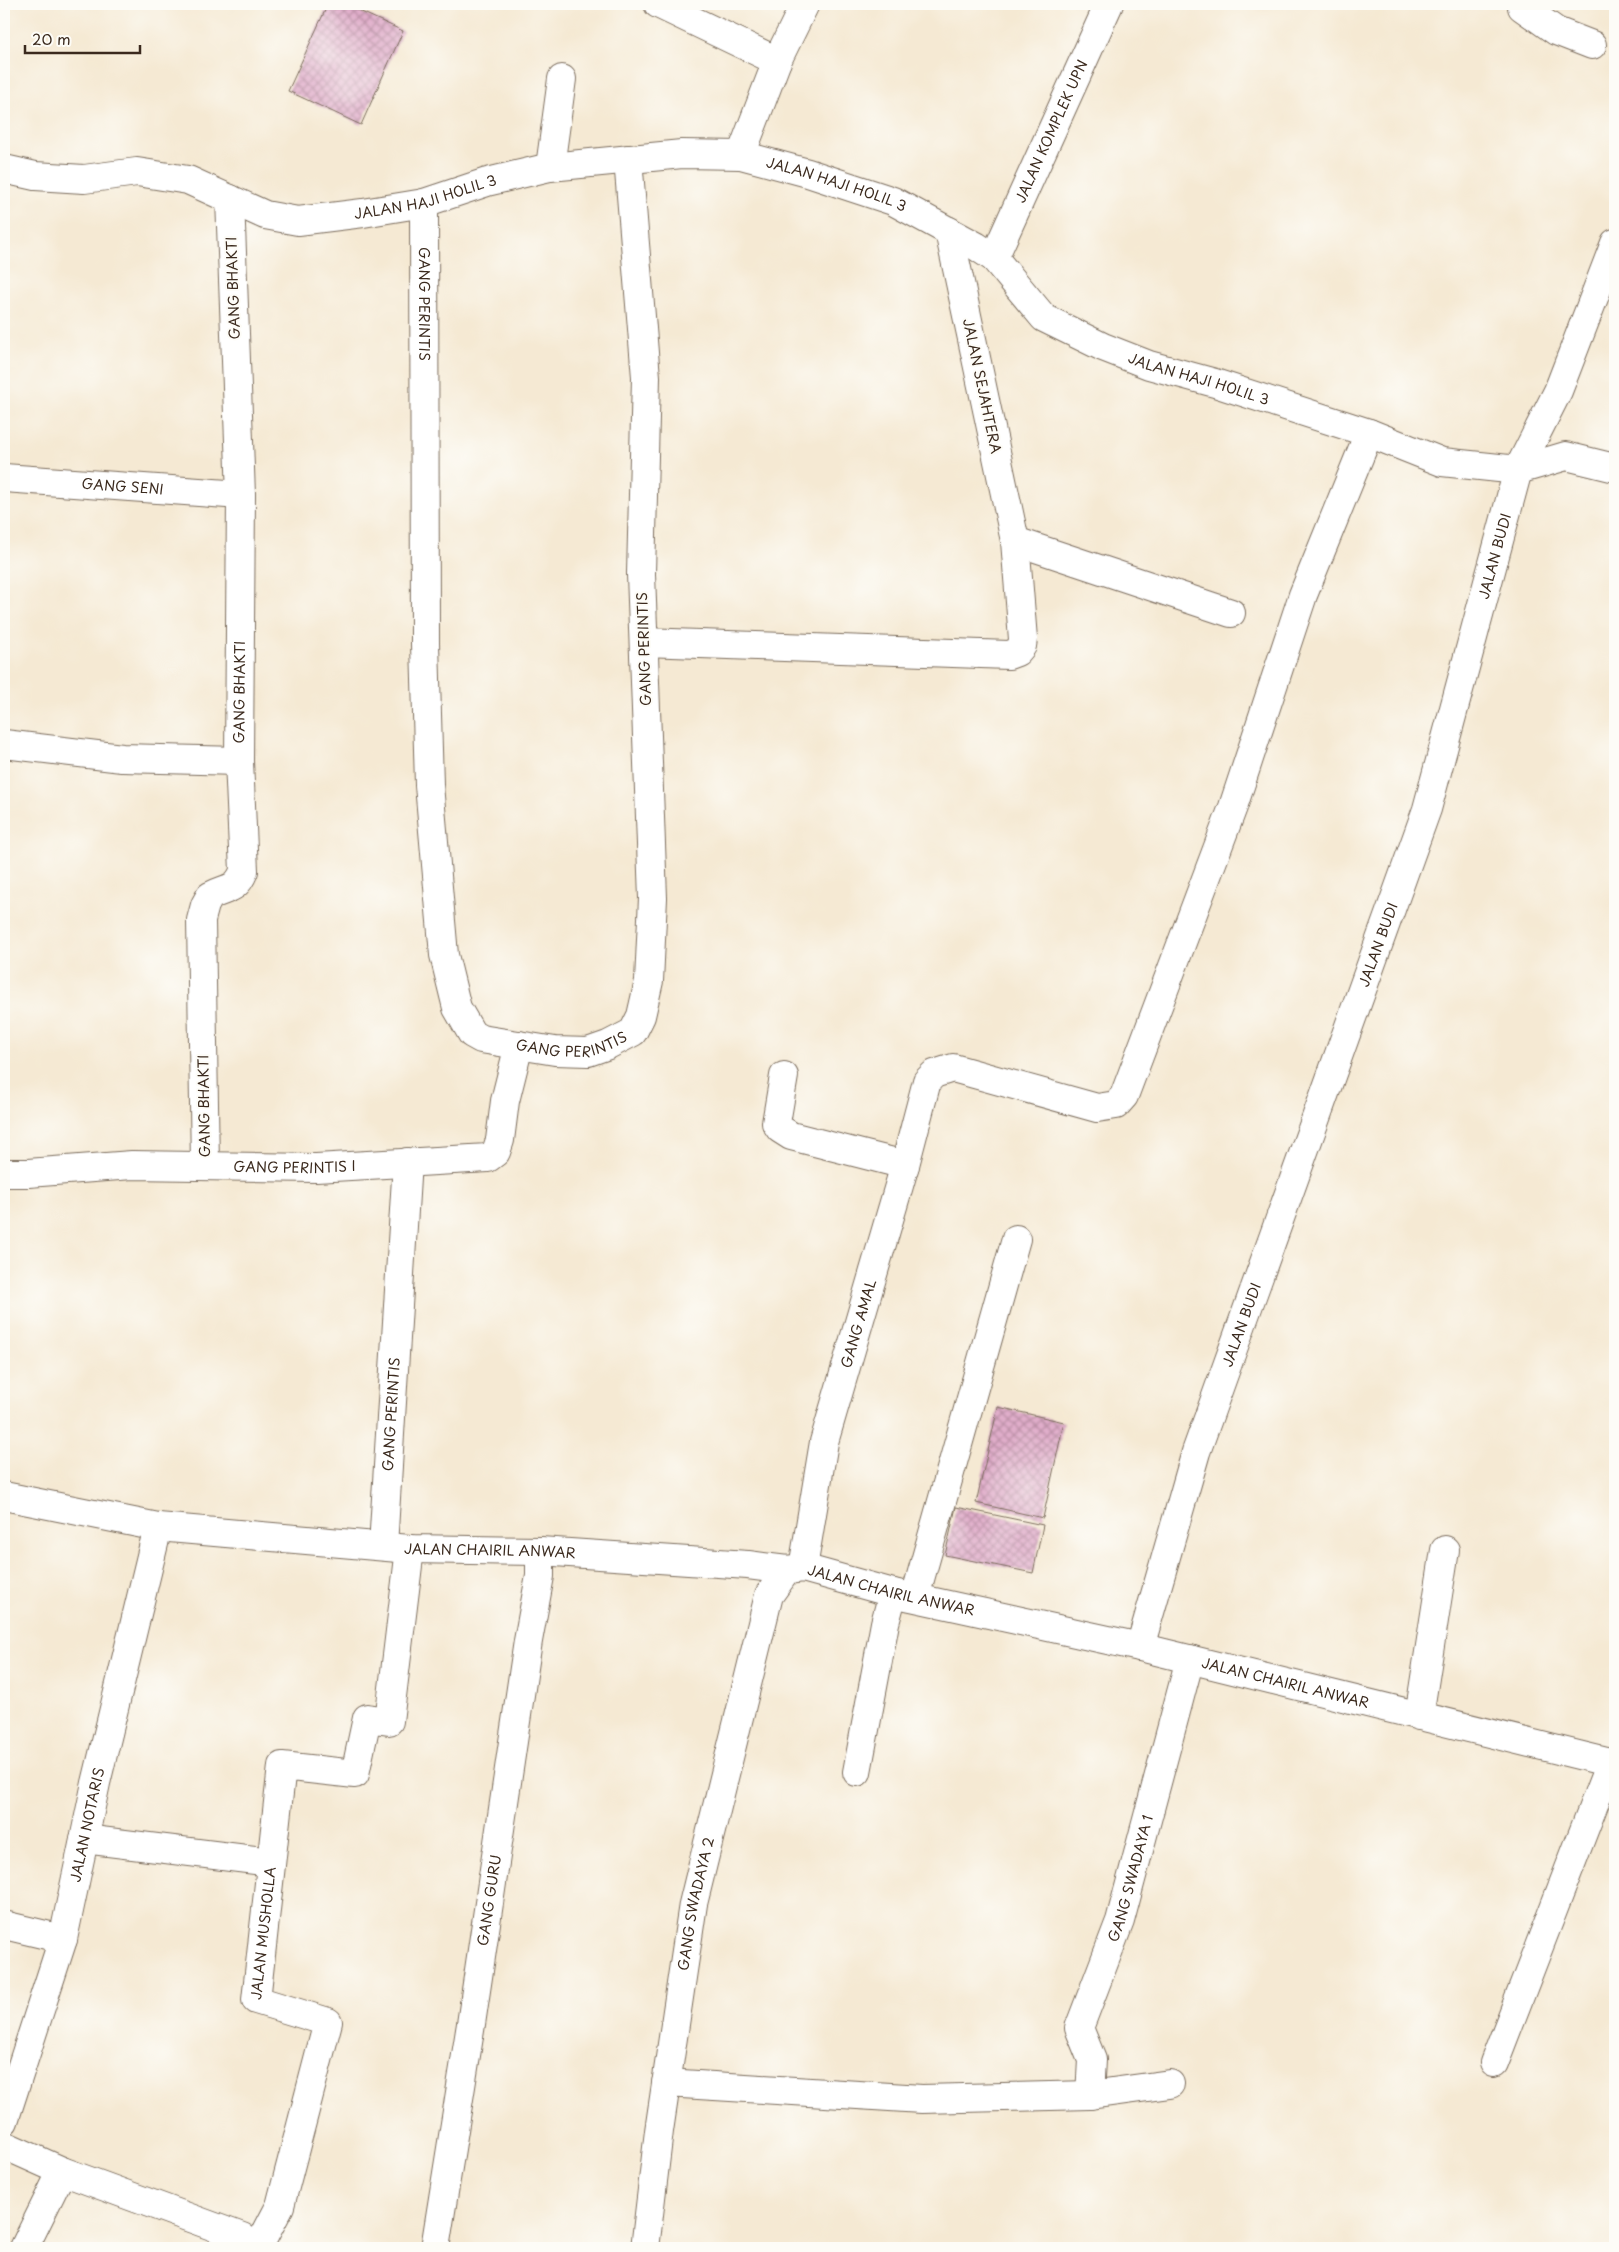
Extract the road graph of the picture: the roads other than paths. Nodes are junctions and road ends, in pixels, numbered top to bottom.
1 (658, 4) edge
2 (805, 4) edge
3 (1109, 4) edge
4 (1524, 5) edge
5 (1592, 46) dead end
6 (777, 61) junction
7 (562, 79) dead end
8 (741, 155) junction
9 (628, 158) junction
10 (550, 167) junction
11 (4, 169) edge
12 (230, 199) junction
13 (424, 203) junction
14 (949, 230) junction
15 (1615, 243) edge
16 (994, 258) junction
17 (1369, 433) junction
18 (1615, 468) edge
19 (1518, 470) junction
20 (4, 478) edge
21 (242, 496) junction
22 (1015, 542) junction
23 (1231, 613) dead end
24 (644, 642) junction
25 (4, 744) edge
26 (239, 761) junction
27 (518, 1044) junction
28 (784, 1076) dead end
29 (407, 1162) junction
30 (205, 1165) junction
31 (905, 1165) junction
32 (4, 1173) edge
33 (1016, 1239) dead end
34 (4, 1496) edge
35 (158, 1527) junction
36 (383, 1546) junction
37 (410, 1549) junction
38 (1444, 1550) dead end
39 (540, 1551) junction
40 (795, 1569) junction
41 (904, 1595) junction
42 (1140, 1647) junction
43 (1190, 1659) junction
44 (1419, 1716) junction
45 (1613, 1764) edge
46 (857, 1772) dead end
47 (84, 1839) junction
48 (271, 1862) junction
49 (4, 1925) edge
50 (62, 1939) junction
51 (1494, 2063) dead end
52 (666, 2083) junction
53 (1170, 2084) dead end
54 (1090, 2095) junction
55 (4, 2121) edge
56 (4, 2145) edge
57 (62, 2170) junction
58 (24, 2248) edge
59 (256, 2248) edge
60 (435, 2248) edge
61 (645, 2248) edge

1 - 6 street
2 - 6 street
3 - 16 street, JALAN KOMPLEK UPN
4 - 5 street
6 - 8 street
7 - 10 street
8 - 9 street, JALAN HAJI HOLIL 3
8 - 14 street, JALAN HAJI HOLIL 3
9 - 10 street, JALAN HAJI HOLIL 3
9 - 24 street, GANG PERINTIS
10 - 13 street, JALAN HAJI HOLIL 3
11 - 12 street, JALAN HAJI HOLIL 3
12 - 13 street, JALAN HAJI HOLIL 3
12 - 21 street, GANG BHAKTI
13 - 27 street, GANG PERINTIS
14 - 16 street, JALAN HAJI HOLIL 3
14 - 22 street, JALAN SEJAHTERA
15 - 19 street, JALAN BUDI
16 - 17 street, JALAN HAJI HOLIL 3
17 - 19 street, JALAN HAJI HOLIL 3
17 - 31 street, GANG AMAL
18 - 19 street, JALAN HAJI HOLIL 3
19 - 42 street, JALAN BUDI
20 - 21 street, GANG SENI
21 - 26 street, GANG BHAKTI
22 - 23 street
22 - 24 street, JALAN SEJAHTERA
24 - 27 street, GANG PERINTIS
25 - 26 street
26 - 30 street, GANG BHAKTI
27 - 29 street, GANG PERINTIS I
28 - 31 street
29 - 30 street, GANG PERINTIS I
29 - 36 street, GANG PERINTIS
30 - 32 street, GANG PERINTIS I
31 - 40 street, GANG AMAL
33 - 41 street
34 - 35 street, JALAN CHAIRIL ANWAR
35 - 36 street, JALAN CHAIRIL ANWAR
35 - 47 street, JALAN NOTARIS
36 - 37 street, JALAN CHAIRIL ANWAR
37 - 39 street, JALAN CHAIRIL ANWAR
37 - 48 street, JALAN MUSHOLLA
38 - 44 street
39 - 40 street, JALAN CHAIRIL ANWAR
39 - 60 street, GANG GURU
40 - 41 street, JALAN CHAIRIL ANWAR
40 - 52 street, GANG SWADAYA 2
41 - 42 street, JALAN CHAIRIL ANWAR
41 - 46 street
42 - 43 street, JALAN CHAIRIL ANWAR
43 - 44 street, JALAN CHAIRIL ANWAR
43 - 54 street, GANG SWADAYA 1
44 - 45 street, JALAN CHAIRIL ANWAR
45 - 51 street
47 - 48 street
47 - 50 street, JALAN NOTARIS
48 - 59 street, JALAN MUSHOLLA
49 - 50 street
50 - 55 street, JALAN NOTARIS
52 - 54 street
52 - 61 street, GANG SWADAYA 2
53 - 54 street
56 - 57 street
57 - 58 street
57 - 59 street

